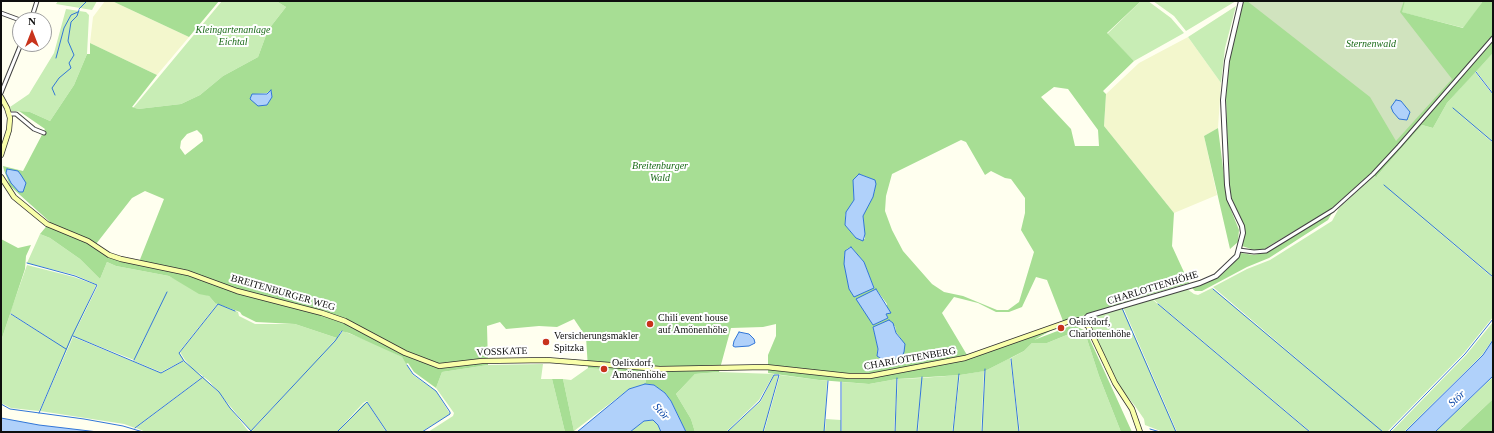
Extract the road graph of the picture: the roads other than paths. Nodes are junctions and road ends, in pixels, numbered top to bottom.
1 (38, 1) edge
2 (1240, 1) edge
3 (1, 12) edge
4 (34, 12) edge
5 (12, 17) edge
6 (1493, 38) edge
7 (18, 52) edge
8 (1, 93) edge
9 (1, 97) edge
10 (9, 114) junction
11 (44, 133) dead end
12 (1, 155) edge
13 (1, 177) edge
14 (1239, 249) junction
15 (1083, 321) junction
16 (439, 366) joint
17 (710, 368) joint
18 (1140, 432) edge

1 - 4 street
2 - 14 street
3 - 5 street
6 - 14 street
7 - 8 street
9 - 10 main road
10 - 11 street
10 - 12 main road
13 - 16 main road, BREITENBURGER WEG
14 - 15 street, CHARLOTTENHÖHE
15 - 17 main road, CHARLOTTENBERG
15 - 18 main road
16 - 17 main road, VOSSKATE

